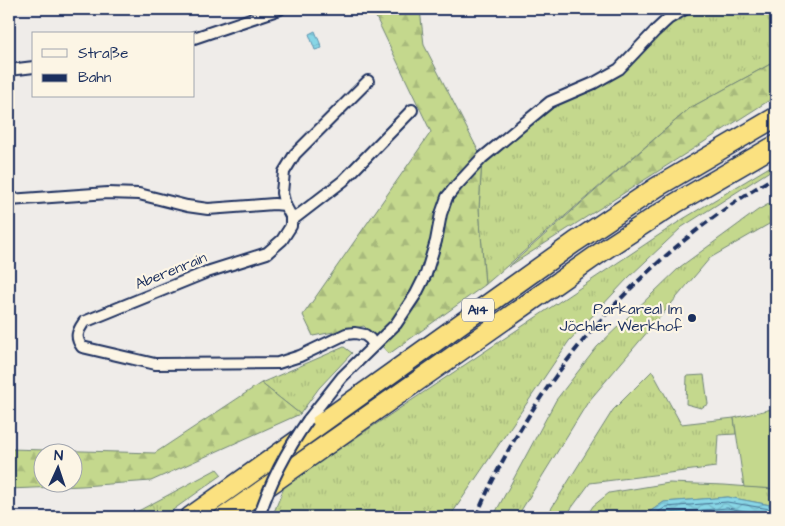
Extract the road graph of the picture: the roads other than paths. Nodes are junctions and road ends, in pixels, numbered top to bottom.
1 (280, 9) edge
2 (685, 9) edge
3 (195, 38) edge
4 (32, 67) edge
5 (9, 70) edge
6 (368, 80) dead end
7 (412, 110) dead end
8 (776, 118) edge
9 (776, 145) edge
10 (9, 200) edge
11 (285, 205) junction
12 (291, 221) junction
13 (374, 345) junction
14 (190, 517) edge
15 (224, 517) edge
16 (259, 517) edge

1 - 3 street
2 - 13 street
4 - 5 street
6 - 11 street
7 - 12 street
8 - 14 highway, A14
9 - 15 highway, A14
10 - 11 street
11 - 12 street
12 - 13 street, Aberenrain
13 - 16 street, bridge

